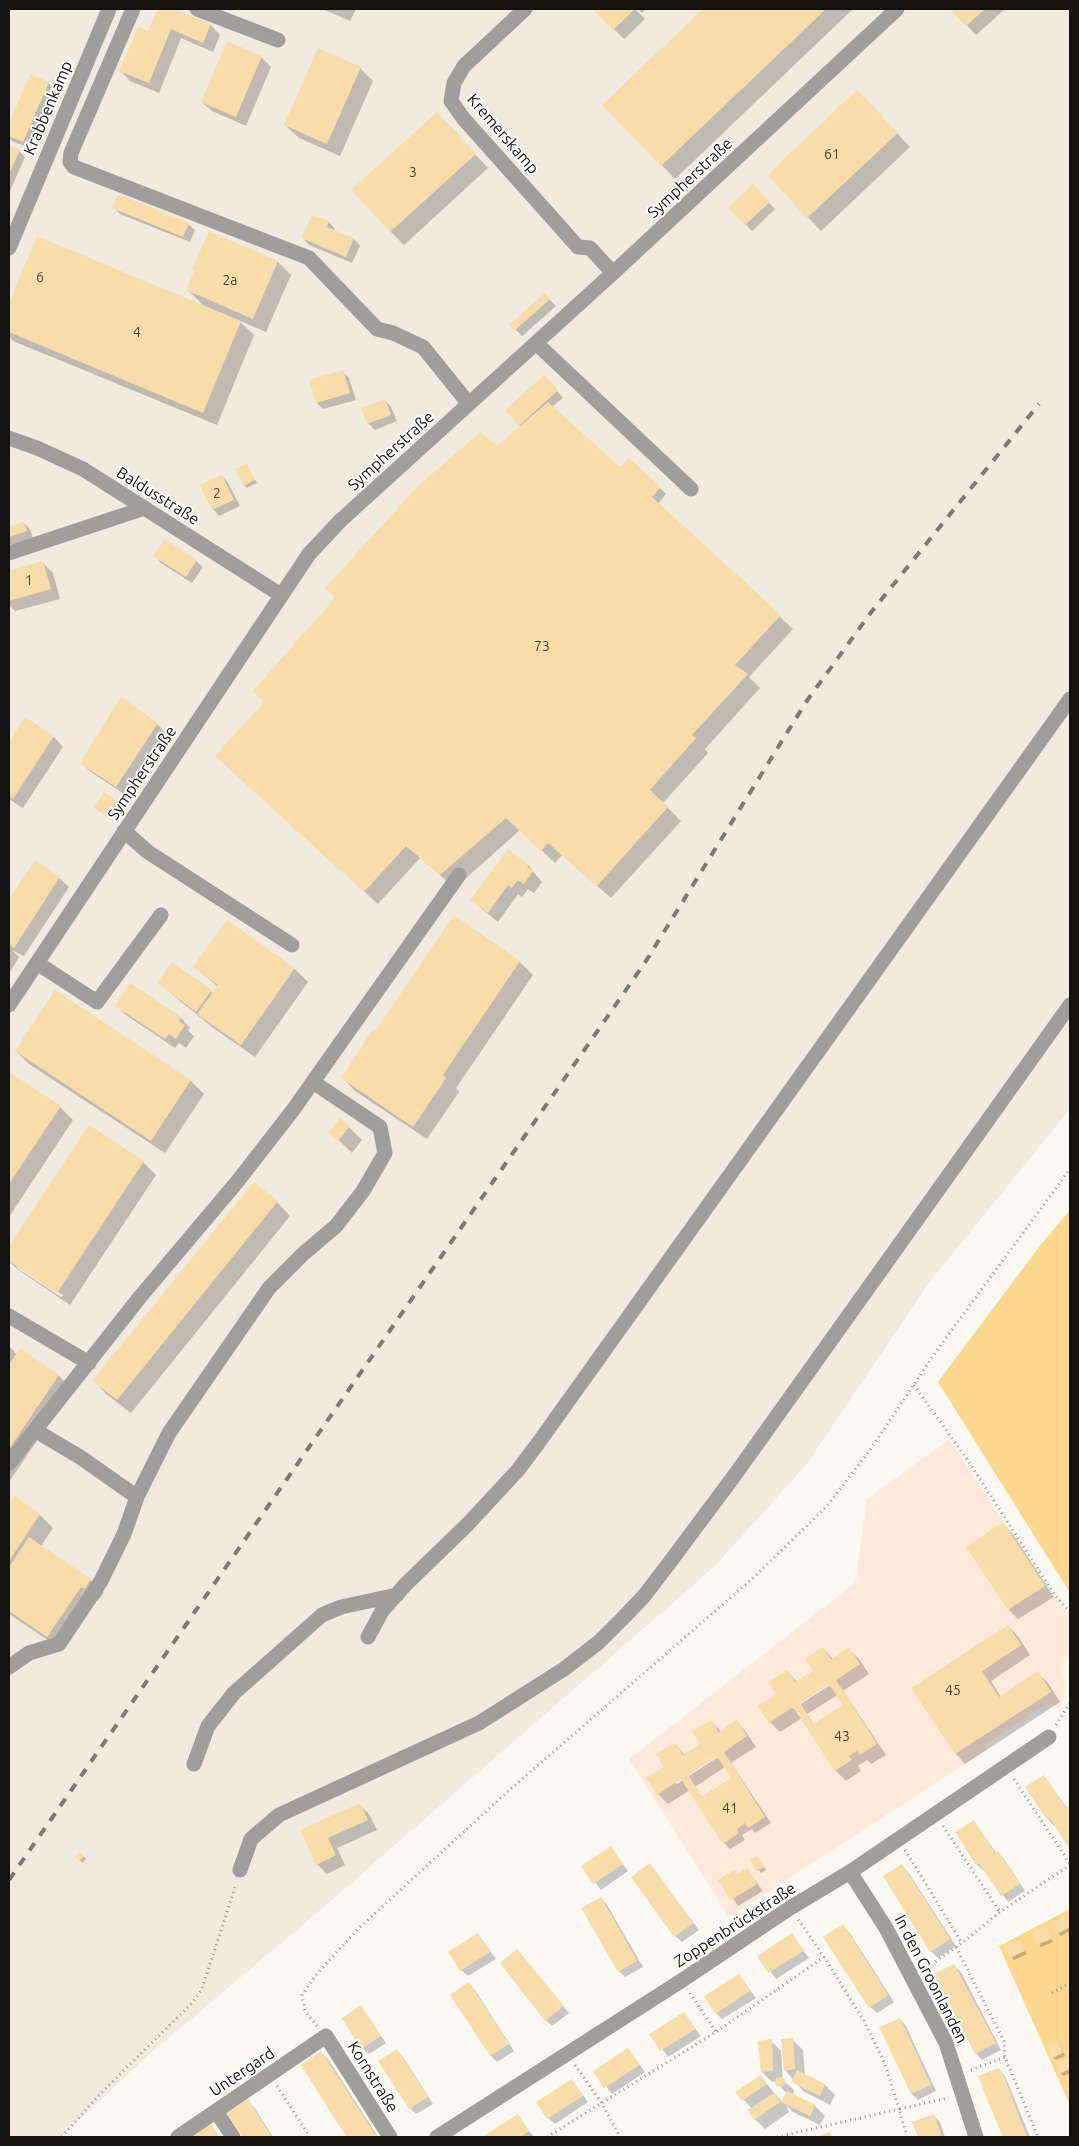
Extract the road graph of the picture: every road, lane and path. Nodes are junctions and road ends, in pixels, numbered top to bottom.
1 (109, 9) edge
2 (133, 9) edge
3 (197, 9) edge
4 (524, 9) edge
5 (897, 9) edge
6 (222, 13) edge
7 (278, 40) dead end
8 (9, 248) edge
9 (613, 273) junction
10 (536, 343) junction
11 (469, 404) junction
12 (9, 438) edge
13 (691, 488) dead end
14 (145, 508) junction
15 (9, 553) edge
16 (281, 595) junction
17 (1070, 699) edge
18 (124, 831) junction
19 (459, 875) dead end
20 (161, 915) dead end
21 (292, 945) dead end
22 (37, 963) junction
23 (9, 1005) edge
24 (1070, 1005) edge
25 (313, 1082) junction
26 (1070, 1169) edge
27 (9, 1316) edge
28 (89, 1362) junction
29 (914, 1385) junction
30 (36, 1430) junction
31 (9, 1463) edge
32 (137, 1497) junction
33 (397, 1595) junction
34 (1070, 1612) edge
35 (368, 1637) dead end
36 (9, 1667) edge
37 (1070, 1703) edge
38 (1049, 1737) joint
39 (194, 1764) dead end
40 (1006, 1766) junction
41 (936, 1815) junction
42 (898, 1839) junction
43 (1070, 1864) edge
44 (240, 1870) joint
45 (850, 1872) junction
46 (790, 1908) junction
47 (1000, 1912) junction
48 (962, 1943) junction
49 (956, 1947) junction
50 (824, 1957) junction
51 (912, 1978) junction
52 (681, 1981) junction
53 (1070, 1983) edge
54 (1052, 1993) dead end
55 (716, 2032) junction
56 (326, 2036) junction
57 (568, 2054) junction
58 (1005, 2057) junction
59 (270, 2075) junction
60 (957, 2075) junction
61 (964, 2095) junction
62 (601, 2102) junction
63 (899, 2110) junction
64 (216, 2111) junction
65 (797, 2136) edge
66 (62, 2137) edge
67 (178, 2137) edge
68 (232, 2137) edge
69 (310, 2137) edge
70 (390, 2137) edge
71 (437, 2137) edge
72 (547, 2137) edge
73 (620, 2137) edge
74 (777, 2137) edge
75 (907, 2137) edge
76 (976, 2137) edge
77 (1038, 2137) edge

1 - 8 street, Krabbenkamp
2 - 11 street
3 - 6 street
4 - 9 street, Kremerskamp
5 - 9 street, Sympherstraße
6 - 7 street
9 - 10 street, Sympherstraße
10 - 11 street, Sympherstraße
10 - 13 street
11 - 16 street, Sympherstraße
12 - 14 street, Baldusstraße
14 - 15 street
14 - 16 street, Baldusstraße
16 - 18 street, Sympherstraße
17 - 33 street
18 - 21 street
18 - 22 street, Sympherstraße
19 - 25 street
20 - 22 street
22 - 23 street, Sympherstraße
24 - 44 street
25 - 28 street
25 - 32 street
26 - 29 path
27 - 28 street
28 - 30 street
29 - 34 path
29 - 56 path
30 - 31 street
30 - 32 street
32 - 36 street
33 - 35 street
33 - 39 street
37 - 38 path
38 - 40 street, Zoppenbrückstraße
40 - 41 street, Zoppenbrückstraße
40 - 43 path
41 - 42 street, Zoppenbrückstraße
41 - 47 path
42 - 45 street, Zoppenbrückstraße
42 - 48 path
43 - 47 path
44 - 66 path
45 - 46 street, Zoppenbrückstraße
45 - 51 street, In den Groonlanden
46 - 50 path
46 - 52 street, Zoppenbrückstraße
47 - 48 path
48 - 49 path
49 - 51 path
49 - 58 path
50 - 55 path
50 - 63 path
51 - 60 street, In den Groonlanden
52 - 55 path
52 - 57 street, Zoppenbrückstraße
53 - 54 path
55 - 62 path
56 - 59 street, Untergard
56 - 70 street, Kornstraße
57 - 62 path
57 - 71 street, Zoppenbrückstraße
58 - 60 path
58 - 77 path
59 - 64 street, Untergard
59 - 69 path
60 - 61 street, In den Groonlanden
61 - 63 path
61 - 76 street, In den Groonlanden
62 - 72 path
62 - 73 path
63 - 65 path
63 - 75 path
64 - 67 street, Untergard
64 - 68 street
65 - 74 path

